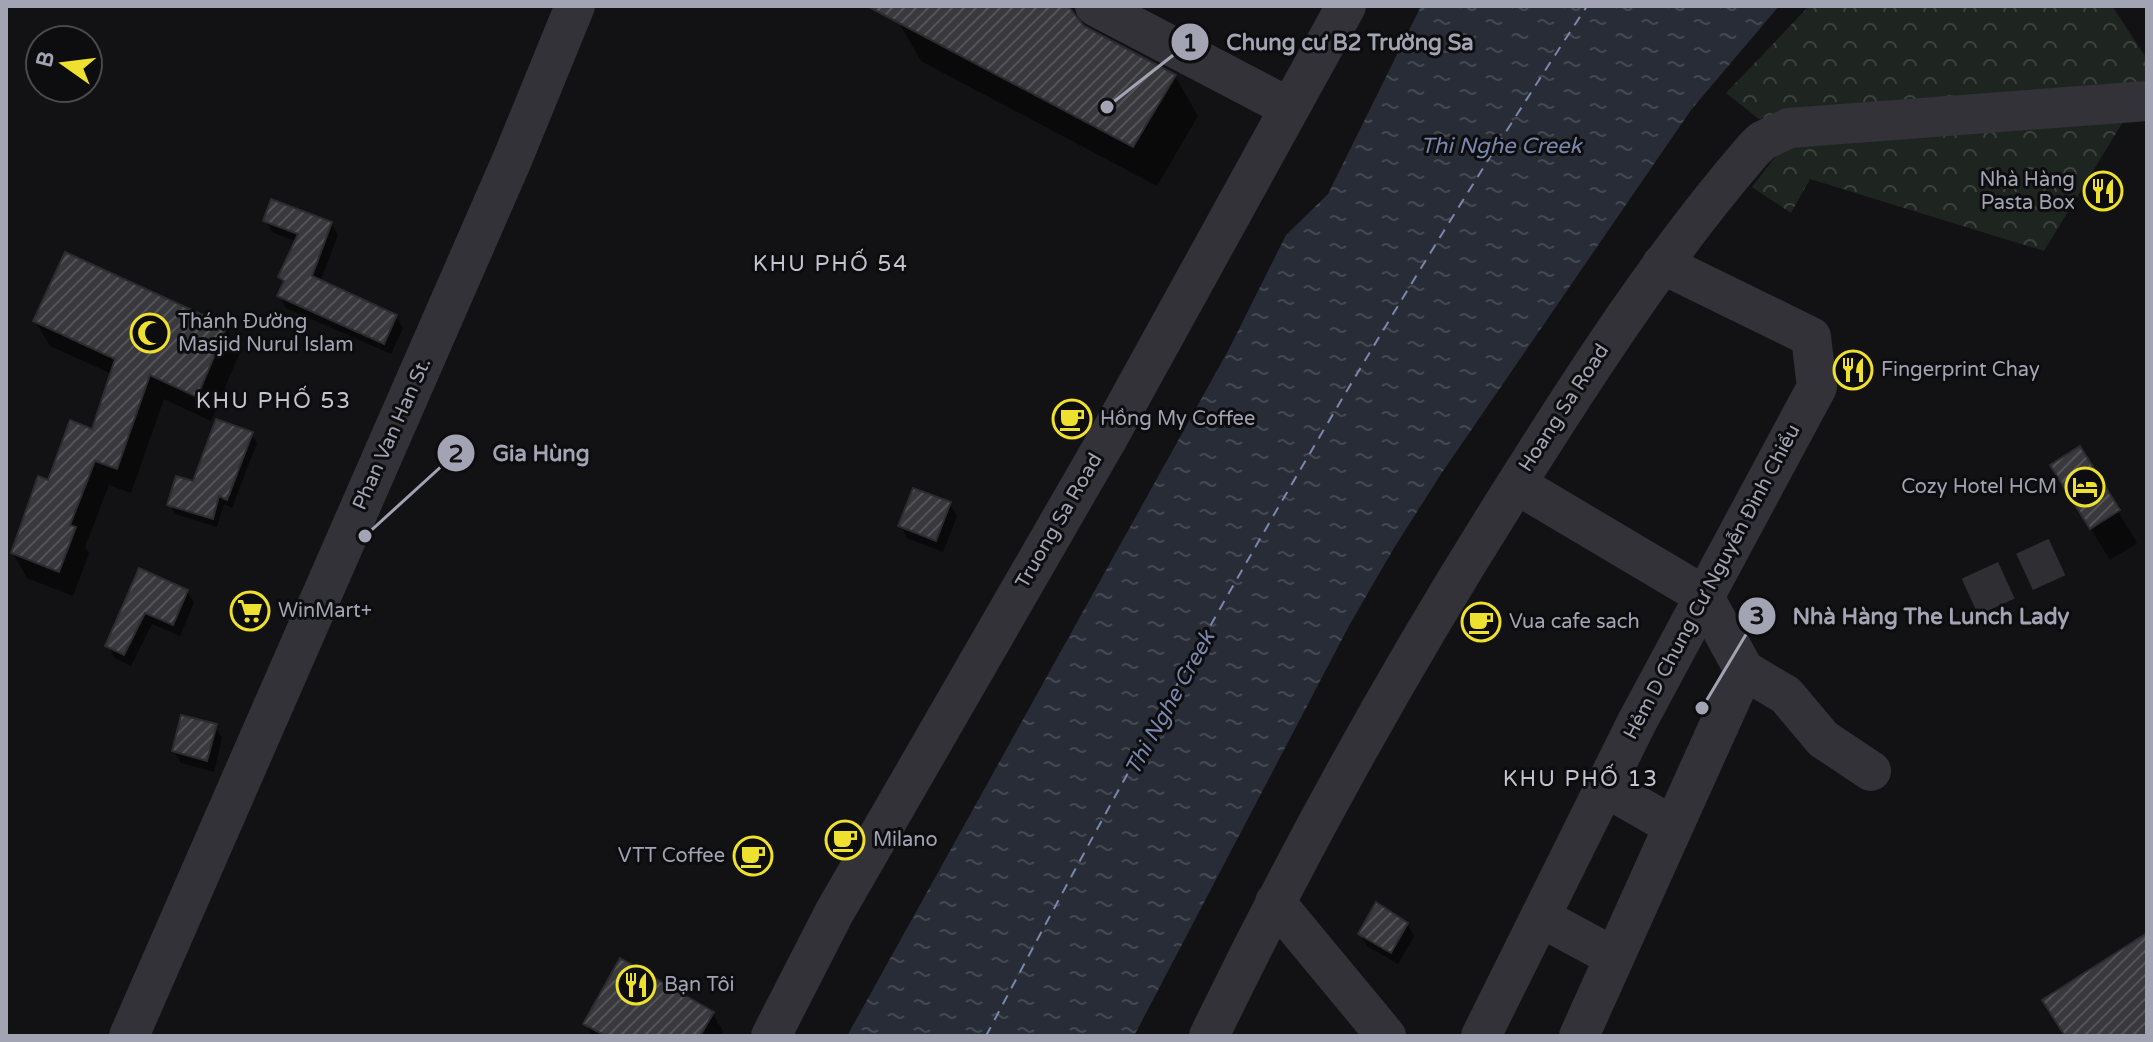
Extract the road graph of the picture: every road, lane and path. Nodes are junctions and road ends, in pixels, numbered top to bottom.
1 (575, 6) edge
2 (1346, 6) edge
3 (1098, 7) edge
4 (2147, 101) edge
5 (1290, 108) junction
6 (1662, 264) junction
7 (1516, 484) junction
8 (1703, 595) junction
9 (1744, 670) junction
10 (1871, 771) dead end
11 (1605, 787) junction
12 (1673, 826) junction
13 (1275, 902) junction
14 (1540, 917) junction
15 (1614, 957) junction
16 (129, 1036) edge
17 (771, 1036) edge
18 (1209, 1036) edge
19 (1386, 1036) edge
20 (1481, 1036) edge
21 (1579, 1036) edge

1 - 16 street, Phan Van Han St.
2 - 5 street, Truong Sa Road
3 - 5 street
4 - 6 street, Hoang Sa Road
5 - 17 street, Truong Sa Road
6 - 7 street, Hoang Sa Road
6 - 8 street, Hẻm D Chung Cư Nguyễn Ðình Chiểu
7 - 8 street
7 - 13 street, Hoang Sa Road
8 - 9 street
8 - 11 street, Hẻm D Chung Cư Nguyễn Ðình Chiểu
9 - 10 street
9 - 12 street
11 - 12 street
11 - 14 street, Hẻm D Chung Cư Nguyễn Ðình Chiểu
12 - 15 street
13 - 18 street, Hoang Sa Road
13 - 19 street
14 - 15 street
14 - 20 street, Hẻm D Chung Cư Nguyễn Ðình Chiểu
15 - 21 street

